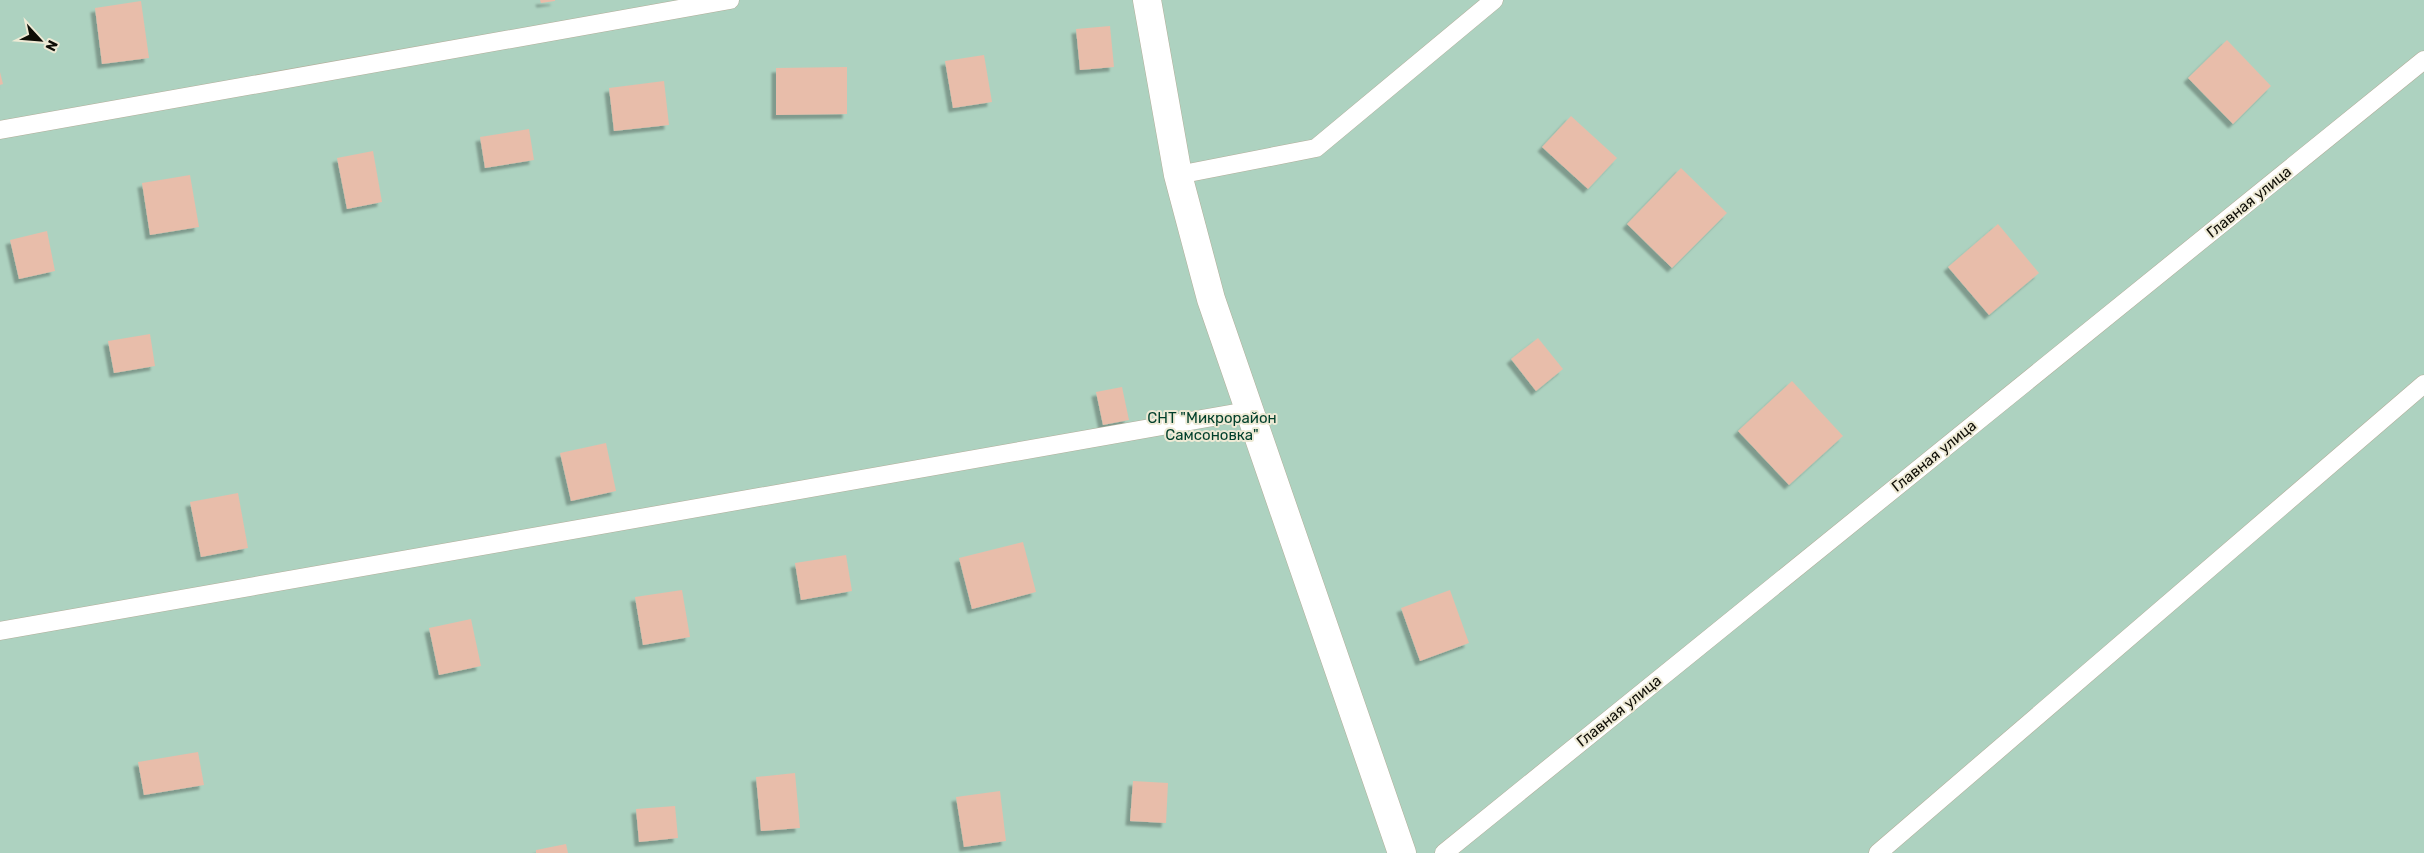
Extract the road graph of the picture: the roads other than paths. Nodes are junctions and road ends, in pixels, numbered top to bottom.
1 (730, 0) edge
2 (1146, 0) edge
3 (1494, 0) edge
4 (2424, 60) edge
5 (0, 130) edge
6 (1178, 175) junction
7 (2424, 384) edge
8 (1247, 410) junction
9 (0, 630) edge
10 (1402, 853) edge
11 (1444, 853) edge
12 (1878, 853) edge

1 - 5 lane
2 - 6 street
3 - 6 lane
4 - 11 lane, Главная улица
6 - 8 street
7 - 12 lane
8 - 9 lane
8 - 10 street

